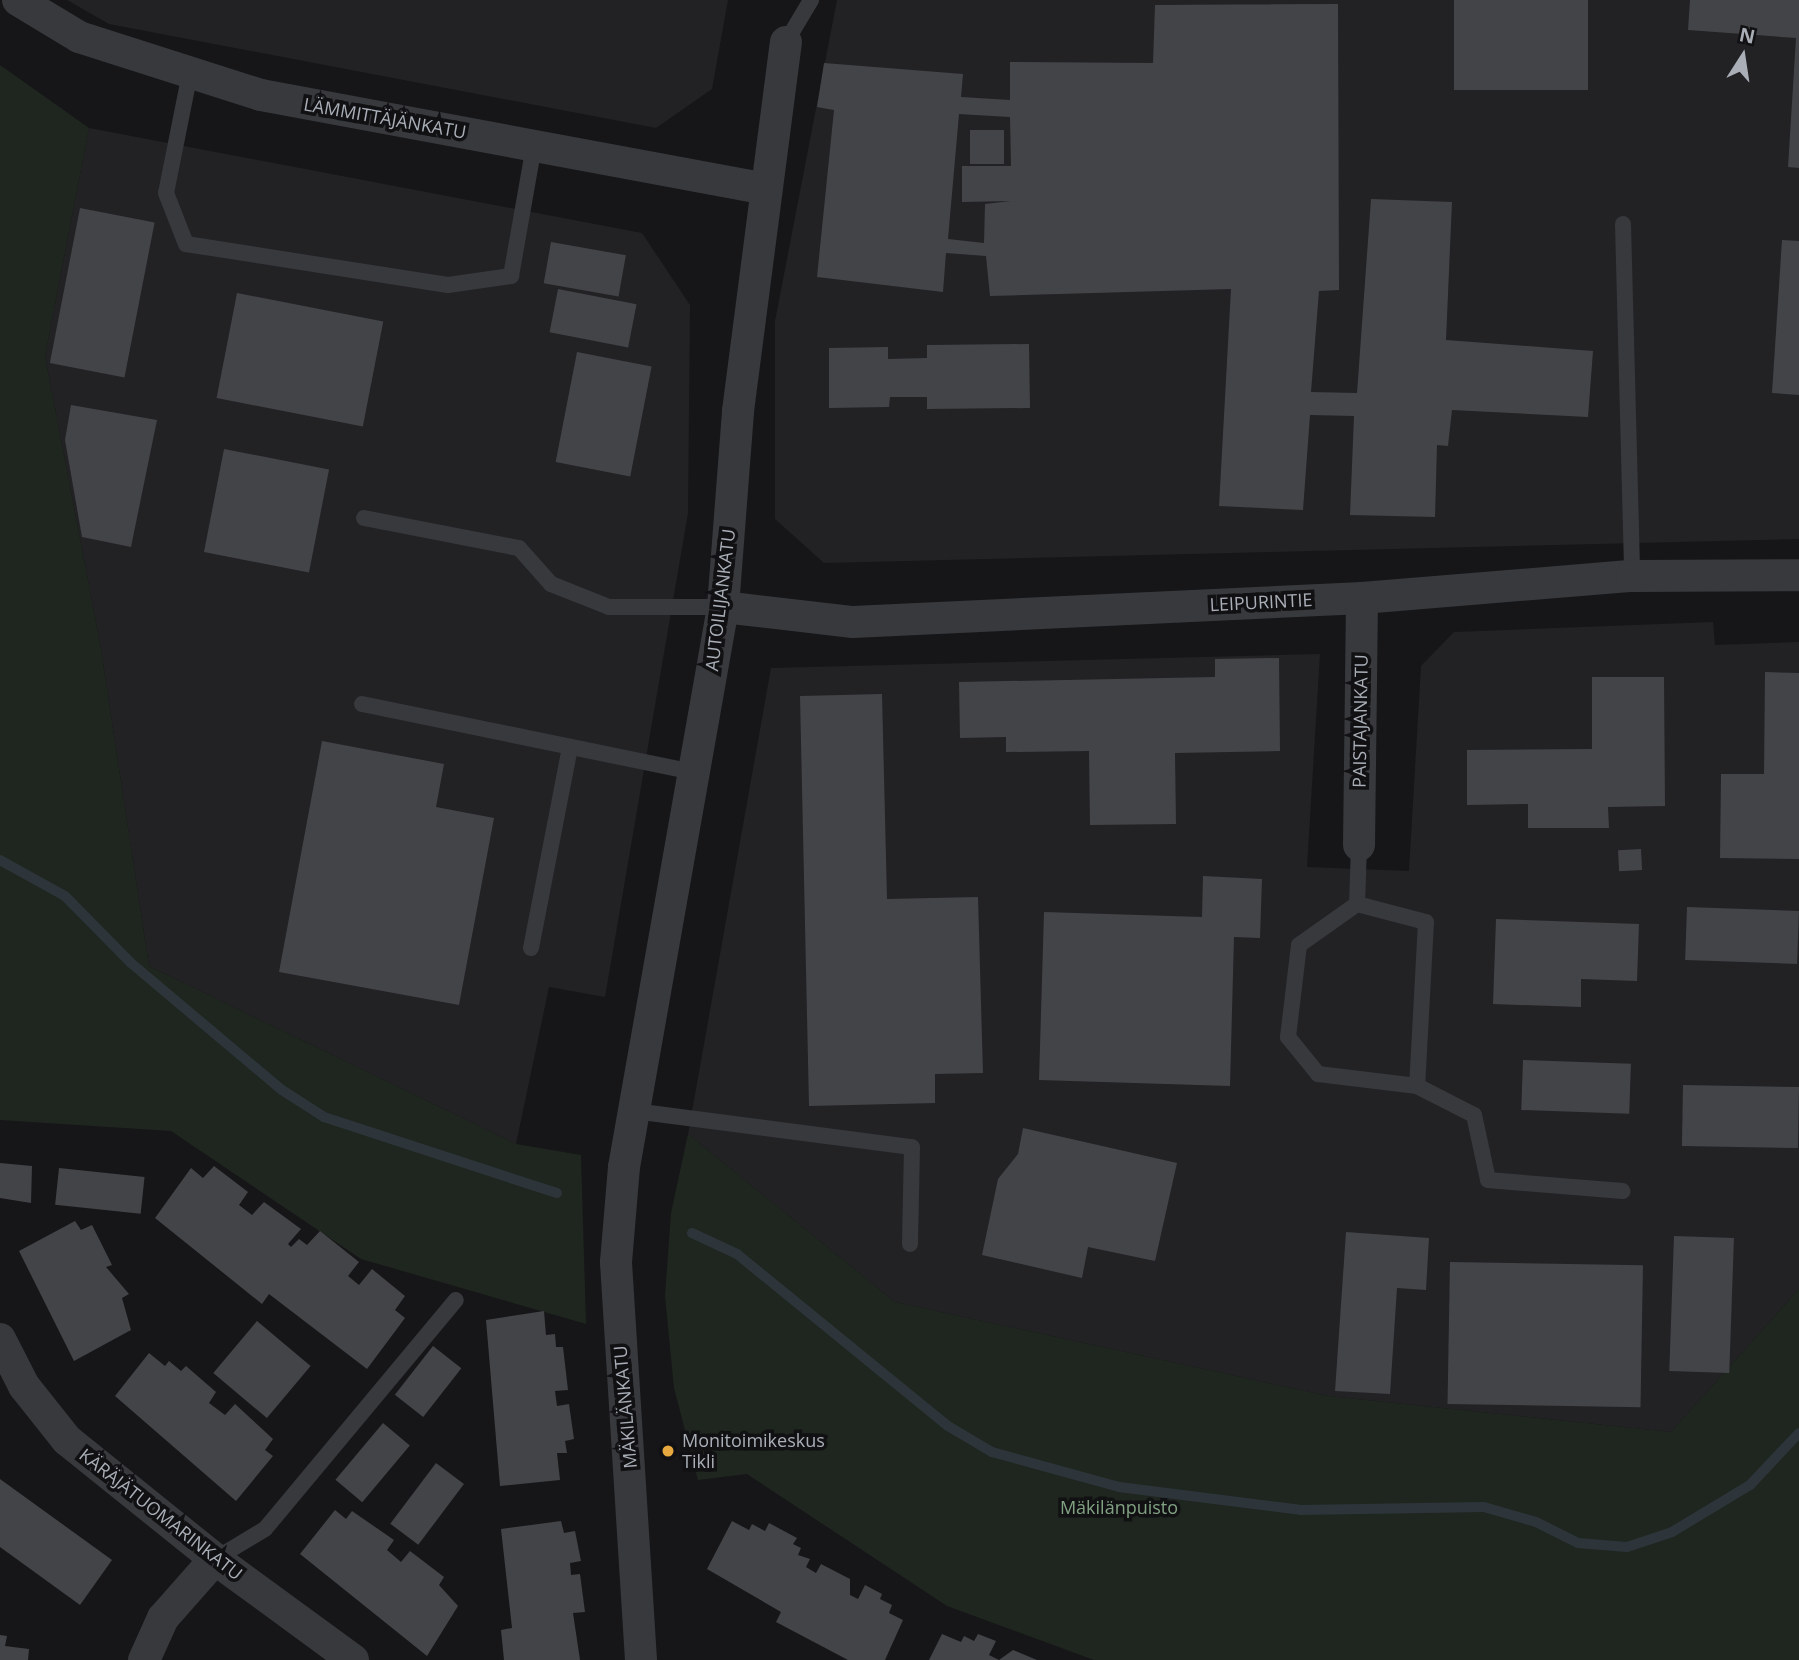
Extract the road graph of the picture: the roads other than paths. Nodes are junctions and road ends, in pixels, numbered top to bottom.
1 (18, 0) edge
2 (811, 0) edge
3 (786, 42) joint
4 (190, 73) junction
5 (534, 145) junction
6 (766, 189) junction
7 (1623, 224) dead end
8 (364, 518) dead end
9 (1799, 575) edge
10 (1632, 576) junction
11 (1362, 597) junction
12 (723, 607) junction
13 (362, 704) dead end
14 (570, 747) junction
15 (694, 772) junction
16 (1359, 845) joint
17 (1357, 904) junction
18 (531, 948) dead end
19 (1417, 1086) junction
20 (634, 1111) junction
21 (627, 1154) joint
22 (1623, 1191) dead end
23 (910, 1244) dead end
24 (456, 1300) dead end
25 (0, 1339) edge
26 (215, 1559) junction
27 (144, 1660) edge
28 (353, 1660) edge
29 (641, 1660) edge

1 - 4 street, LÄMMITTÄJÄNKATU
2 - 3 lane
3 - 6 street, AUTOILIJANKATU
4 - 5 street, LÄMMITTÄJÄNKATU
4 - 5 lane
5 - 6 street, LÄMMITTÄJÄNKATU
6 - 12 street, AUTOILIJANKATU
7 - 10 lane
8 - 12 lane
9 - 10 street, LEIPURINTIE
10 - 11 street, LEIPURINTIE
11 - 12 street, LEIPURINTIE
11 - 16 street, PAISTAJANKATU
12 - 15 street, AUTOILIJANKATU
13 - 14 lane
14 - 15 lane
14 - 18 lane
15 - 20 street, AUTOILIJANKATU
16 - 17 lane
17 - 19 lane
17 - 19 lane
19 - 22 lane
20 - 21 street, AUTOILIJANKATU
20 - 23 lane
21 - 29 street, MÄKILÄNKATU
24 - 26 lane
25 - 26 street, KÄRÄJÄTUOMARINKATU
26 - 27 street
26 - 28 street, KÄRÄJÄTUOMARINKATU

